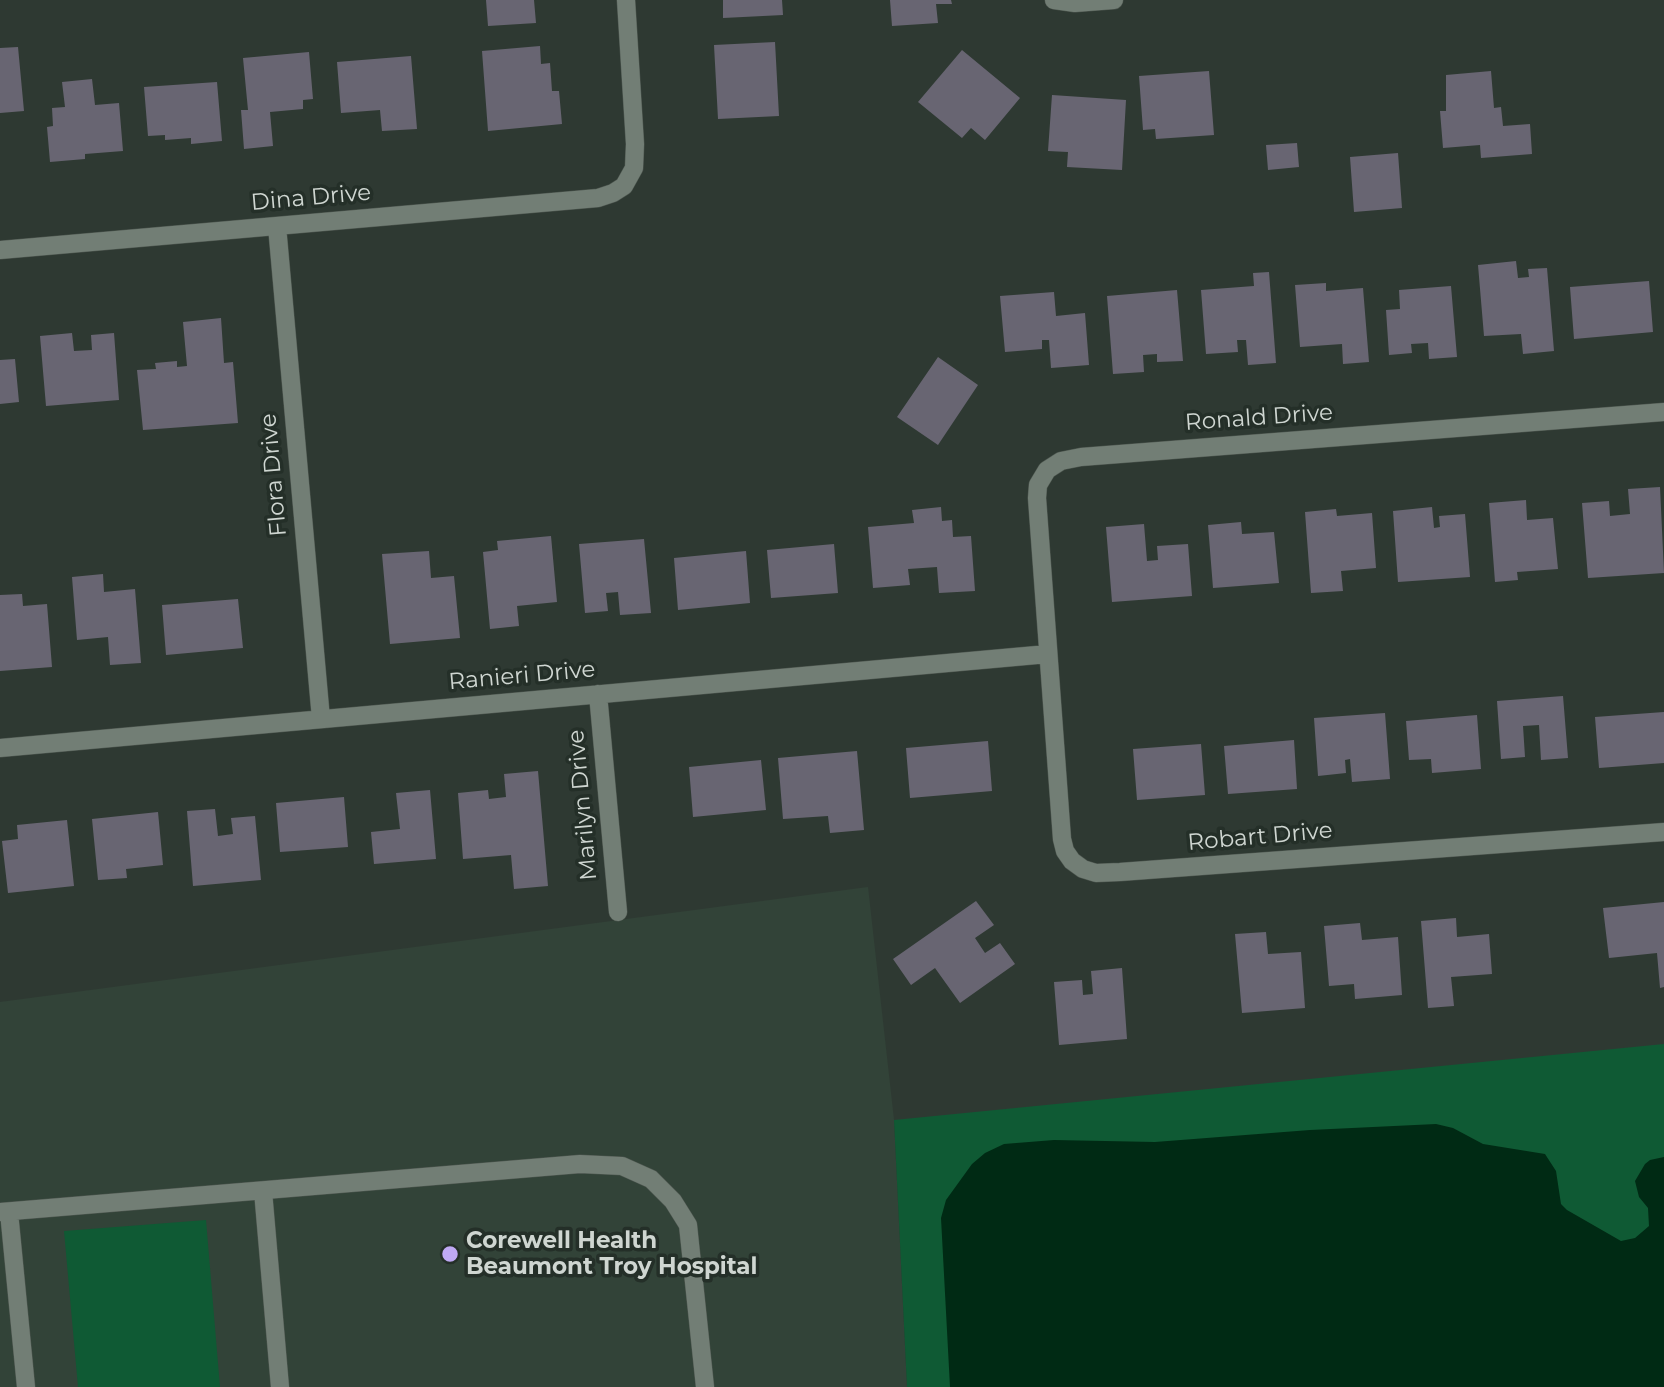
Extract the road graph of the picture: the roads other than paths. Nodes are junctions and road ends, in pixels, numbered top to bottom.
1 (626, 0) edge
2 (1054, 0) edge
3 (1114, 0) edge
4 (277, 226) junction
5 (0, 250) edge
6 (1664, 412) edge
7 (1048, 654) junction
8 (598, 694) junction
9 (321, 719) junction
10 (0, 748) edge
11 (1664, 832) edge
12 (618, 912) dead end
13 (263, 1191) junction
14 (5, 1212) edge
15 (26, 1387) edge
16 (280, 1387) edge
17 (705, 1387) edge

1 - 4 street, Dina Drive
2 - 3 street
4 - 5 street, Dina Drive
4 - 9 street, Flora Drive
6 - 7 street, Ronald Drive
7 - 8 street, Ranieri Drive
7 - 11 street, Robart Drive
8 - 9 street, Ranieri Drive
8 - 12 street, Marilyn Drive
9 - 10 street, Ranieri Drive
13 - 14 street
13 - 16 street
13 - 17 street
14 - 15 street

